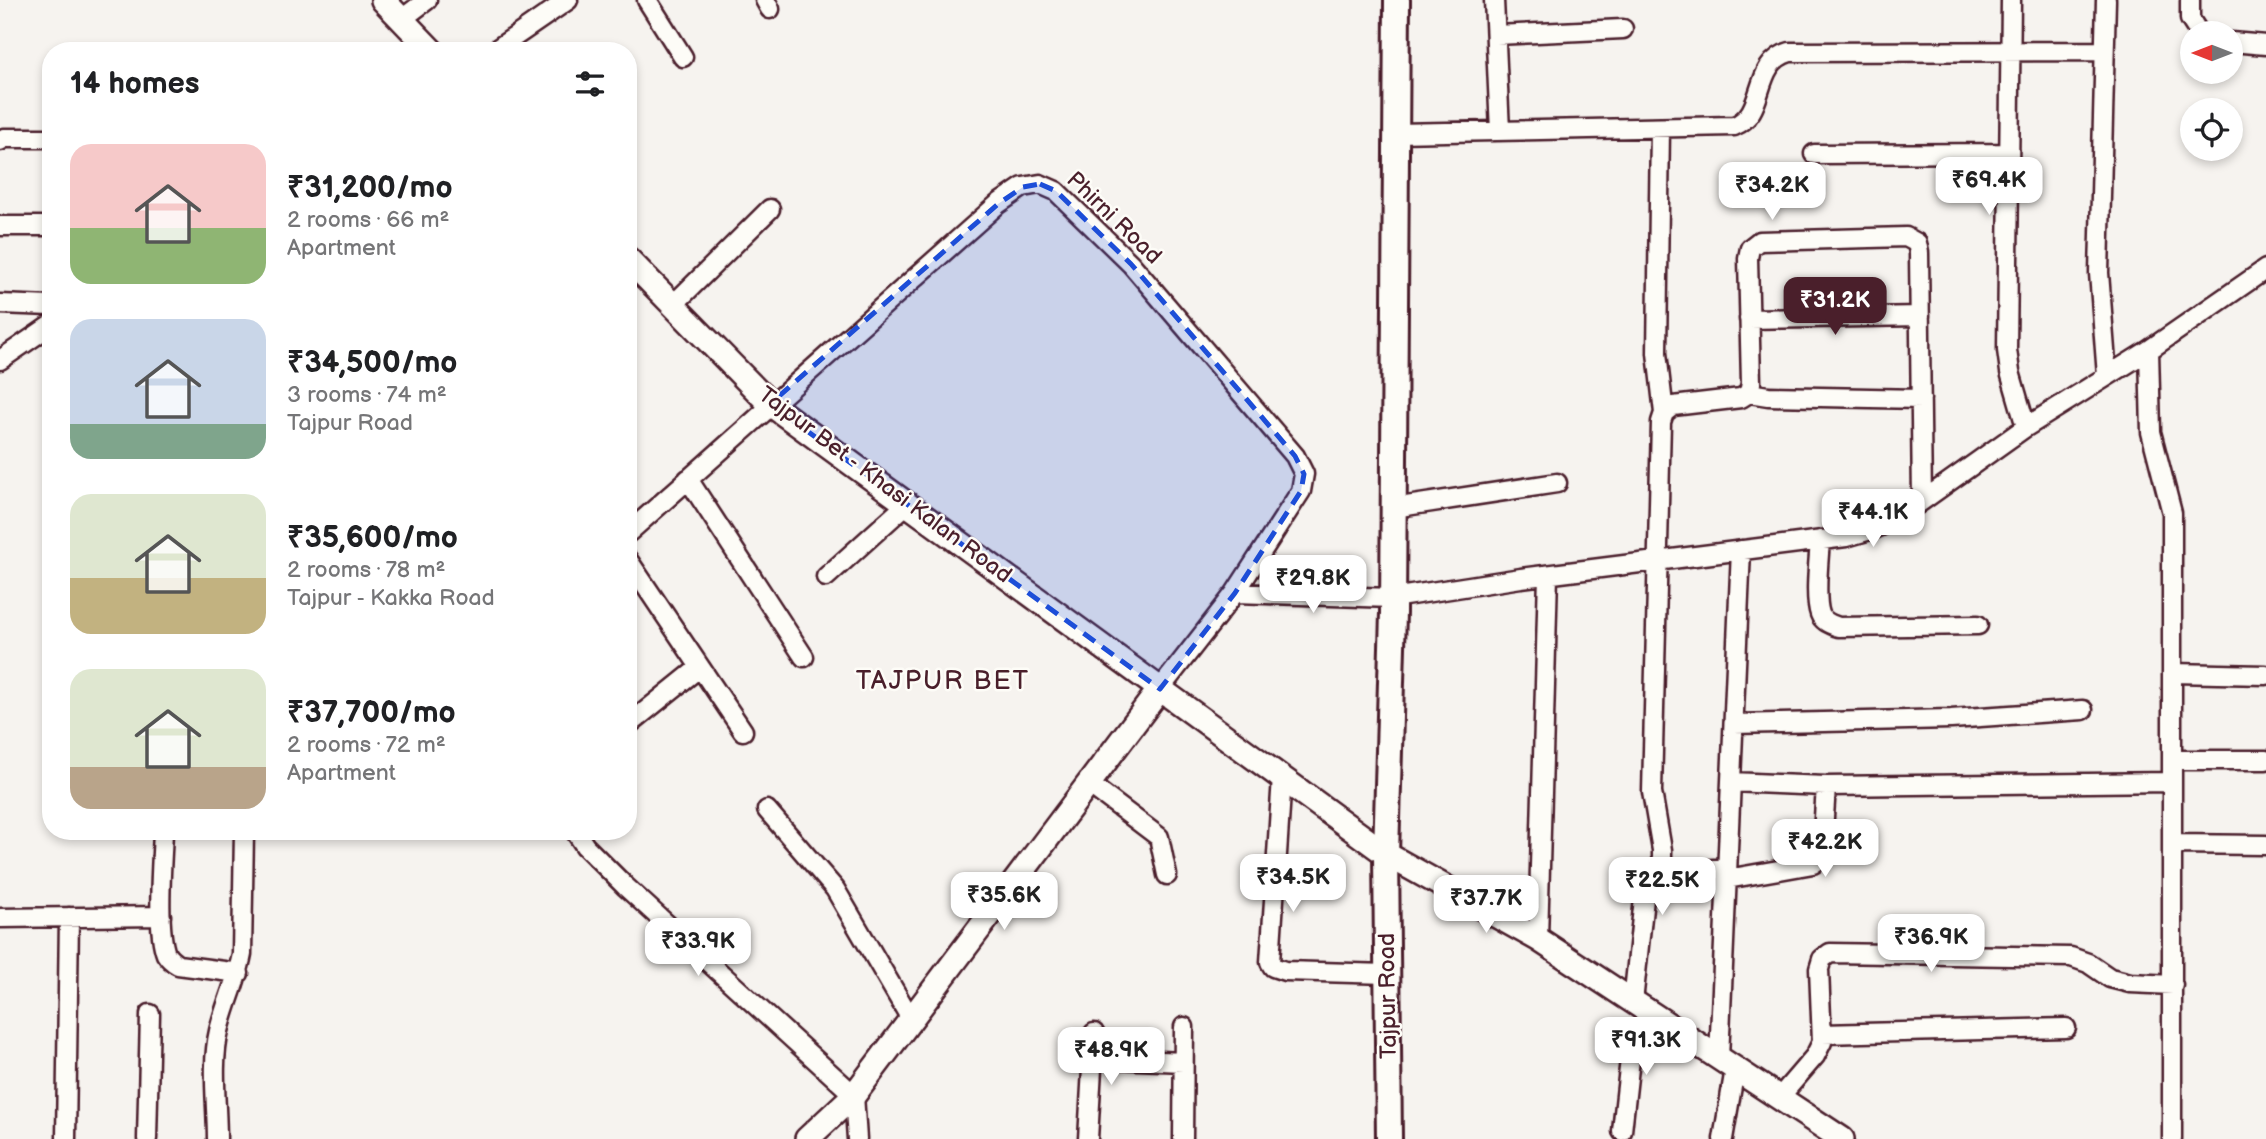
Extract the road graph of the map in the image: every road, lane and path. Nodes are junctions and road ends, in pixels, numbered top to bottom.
1 (383, 0) edge
2 (426, 0) edge
3 (568, 0) edge
4 (647, 0) edge
5 (1396, 0) edge
6 (1494, 0) edge
7 (2011, 0) edge
8 (2106, 0) edge
9 (2190, 0) edge
10 (402, 19) junction
11 (2191, 21) edge
12 (1623, 29) dead end
13 (1496, 35) junction
14 (419, 42) edge
15 (507, 42) edge
16 (2244, 43) edge
17 (2266, 45) edge
18 (2010, 51) junction
19 (2104, 51) junction
20 (682, 57) dead end
21 (1660, 128) junction
22 (1500, 131) junction
23 (1396, 133) junction
24 (42, 138) edge
25 (0, 141) edge
26 (2009, 153) junction
27 (1814, 154) dead end
28 (770, 209) dead end
29 (0, 226) edge
30 (42, 226) edge
31 (637, 268) edge
32 (2266, 269) edge
33 (0, 304) edge
34 (674, 304) junction
35 (42, 306) edge
36 (1920, 316) junction
37 (1749, 319) junction
38 (42, 331) edge
39 (2149, 350) junction
40 (0, 360) edge
41 (2107, 376) junction
42 (1749, 393) junction
43 (1921, 399) junction
44 (770, 404) junction
45 (1664, 412) junction
46 (2026, 427) junction
47 (688, 479) junction
48 (1557, 483) dead end
49 (1922, 501) junction
50 (907, 504) junction
51 (1393, 508) junction
52 (637, 525) edge
53 (1820, 540) junction
54 (1741, 550) junction
55 (1658, 561) junction
56 (637, 573) edge
57 (1548, 575) junction
58 (826, 577) dead end
59 (1235, 593) junction
60 (1392, 598) junction
61 (1978, 625) dead end
62 (804, 657) dead end
63 (700, 667) junction
64 (2172, 673) junction
65 (2266, 675) edge
66 (1160, 689) junction
67 (2082, 710) dead end
68 (637, 717) edge
69 (1734, 724) junction
70 (743, 731) dead end
71 (2172, 760) junction
72 (2266, 760) edge
73 (1282, 777) junction
74 (1731, 782) junction
75 (2172, 782) junction
76 (1089, 784) junction
77 (1826, 786) junction
78 (766, 810) dead end
79 (163, 840) edge
80 (244, 840) edge
81 (581, 840) edge
82 (2172, 844) junction
83 (2266, 845) edge
84 (1386, 854) junction
85 (1662, 873) junction
86 (1727, 874) junction
87 (1167, 875) dead end
88 (161, 916) junction
89 (69, 917) junction
90 (0, 918) edge
91 (1538, 939) junction
92 (239, 972) junction
93 (1387, 974) junction
94 (2173, 985) junction
95 (1633, 1002) junction
96 (150, 1014) dead end
97 (1656, 1017) junction
98 (911, 1019) junction
99 (1184, 1027) dead end
100 (2066, 1028) dead end
101 (1094, 1033) dead end
102 (1822, 1034) junction
103 (1093, 1058) junction
104 (1183, 1062) junction
105 (1727, 1063) junction
106 (854, 1095) junction
107 (1779, 1098) junction
108 (1622, 1131) dead end
109 (66, 1139) edge
110 (146, 1139) edge
111 (217, 1139) edge
112 (807, 1139) edge
113 (857, 1139) edge
114 (1088, 1139) edge
115 (1183, 1139) edge
116 (1389, 1139) edge
117 (1723, 1139) edge
118 (1842, 1139) edge
119 (2172, 1139) edge

1 - 10 street
2 - 10 street
3 - 15 street
4 - 20 street
5 - 23 main road, Tajpur Road
6 - 13 street
7 - 18 street
8 - 19 street
9 - 11 street
10 - 14 street
12 - 13 street
13 - 22 street
16 - 17 street
18 - 19 street
18 - 21 street
18 - 26 street
19 - 41 street
21 - 22 street
21 - 45 street
22 - 23 street
23 - 51 main road, Tajpur Road
24 - 25 street
26 - 27 street
26 - 46 street
28 - 34 street
29 - 30 street
31 - 34 street, Tajpur Bet - Khasi Kalan Road
32 - 39 street
33 - 35 street
34 - 44 street, Tajpur Bet - Khasi Kalan Road
36 - 37 street
36 - 37 street
36 - 43 street
37 - 42 street
38 - 40 street
39 - 41 street
39 - 64 street
41 - 46 street
42 - 43 street
42 - 45 street
43 - 49 street
44 - 47 street, Phirni Road
44 - 50 street, Tajpur Bet - Khasi Kalan Road
44 - 59 street, Phirni Road
45 - 55 street
46 - 49 street
47 - 52 street, Phirni Road
47 - 62 street
48 - 51 street
49 - 53 street
50 - 58 street
50 - 66 street, Tajpur Bet - Khasi Kalan Road
51 - 60 main road, Tajpur Road
53 - 54 street
53 - 61 street
54 - 55 street
54 - 69 street
55 - 57 street
55 - 85 street
56 - 63 street
57 - 60 street
57 - 91 street
59 - 60 street
59 - 66 street, Phirni Road
60 - 84 main road, Tajpur Road
63 - 68 street
63 - 70 street
64 - 65 street
64 - 71 street
66 - 73 street, Tajpur Bet - Khasi Kalan Road
66 - 76 street
67 - 69 street
69 - 74 street
71 - 72 street
71 - 75 street
73 - 84 street, Tajpur Bet - Khasi Kalan Road
73 - 93 street
74 - 77 street
74 - 86 street
75 - 77 street
75 - 82 street
76 - 87 street
76 - 98 street
77 - 86 street
78 - 98 street
79 - 88 street
80 - 92 street
81 - 106 street
82 - 83 street
82 - 94 street
84 - 91 street, Tajpur Bet - Khasi Kalan Road
84 - 93 main road, Tajpur Road
85 - 86 street
85 - 95 street
86 - 105 street
88 - 89 street
88 - 92 street
89 - 90 street
89 - 109 street
91 - 95 street, Tajpur Bet - Khasi Kalan Road
92 - 111 street
93 - 116 main road, Tajpur Road
94 - 102 street
94 - 119 street
95 - 97 street, Tajpur Bet - Khasi Kalan Road
96 - 110 street
97 - 105 street, Tajpur Bet - Khasi Kalan Road
97 - 108 street
98 - 106 street
99 - 104 street
100 - 102 street
101 - 103 street
102 - 107 street
103 - 104 street
103 - 114 street
104 - 115 street
105 - 107 street, Tajpur Bet - Khasi Kalan Road
105 - 117 street
106 - 112 street
106 - 113 street
107 - 118 street, Tajpur Bet - Khasi Kalan Road

